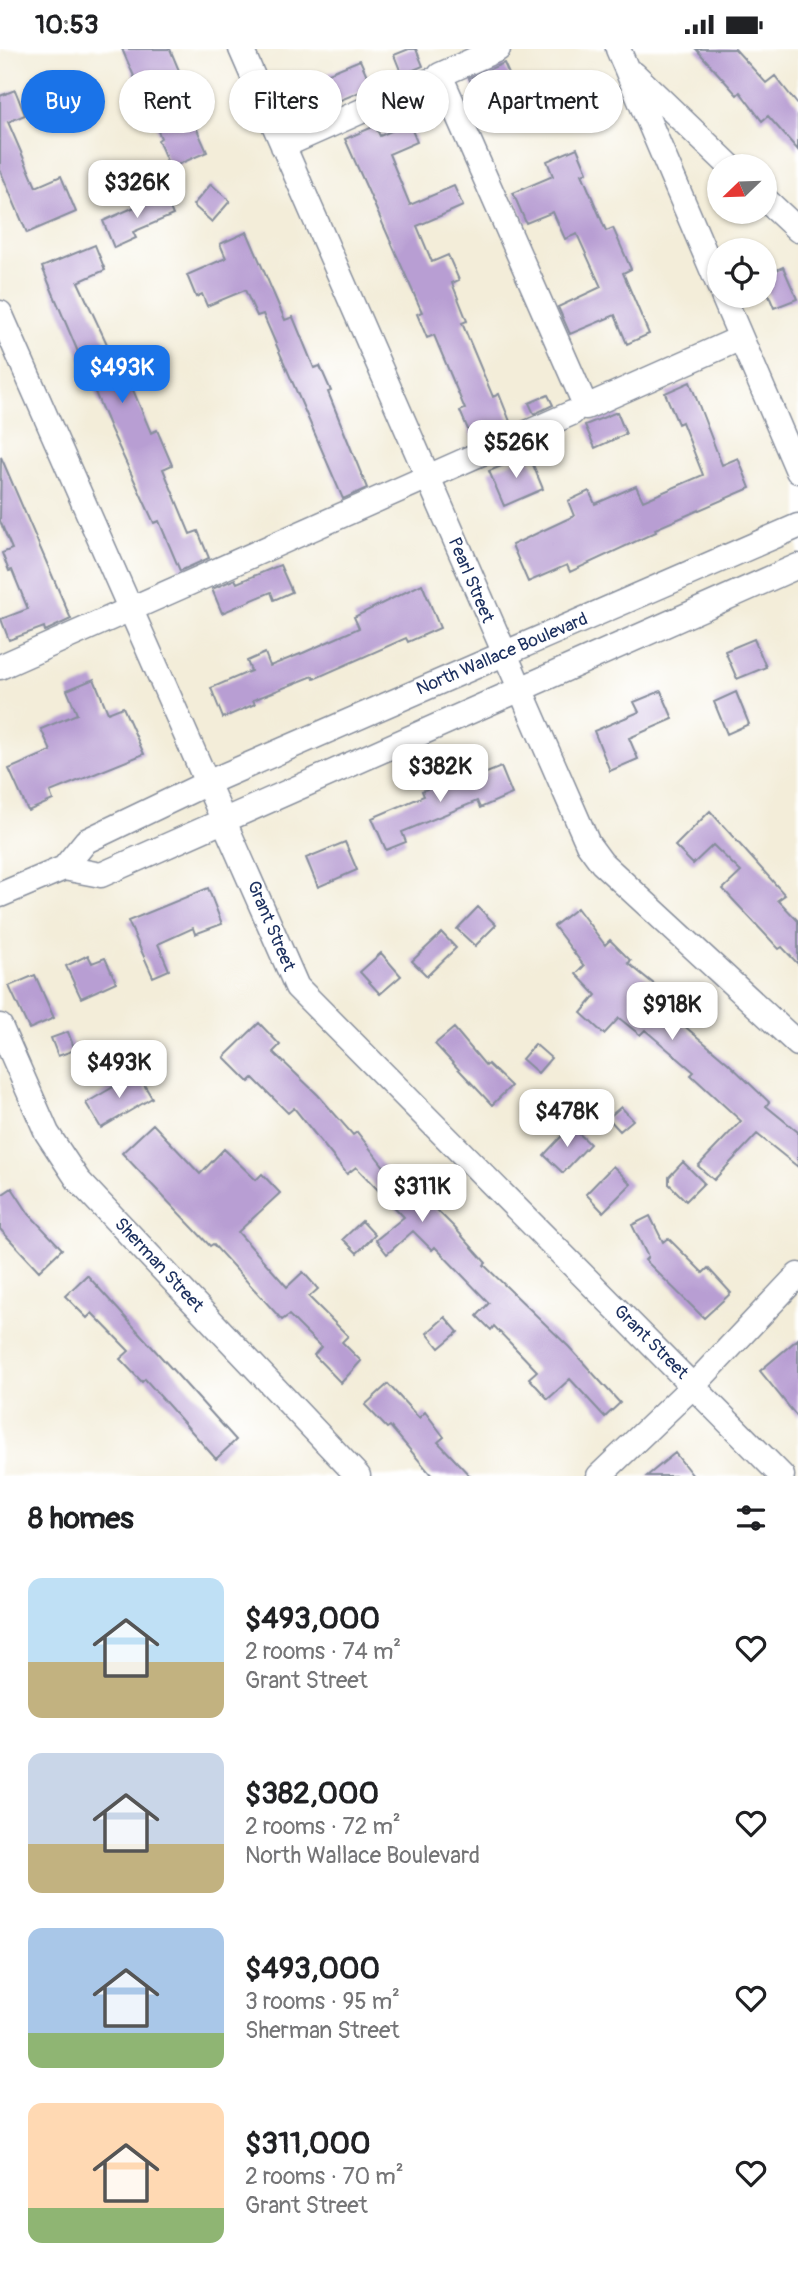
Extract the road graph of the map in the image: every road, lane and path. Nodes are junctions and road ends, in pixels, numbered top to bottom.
1 (241, 49) edge
2 (498, 49) edge
3 (622, 58) edge
4 (356, 114) edge
5 (283, 146) junction
6 (718, 154) edge
7 (777, 210) edge
8 (798, 230) edge
9 (707, 258) edge
10 (728, 308) edge
11 (0, 313) edge
12 (741, 338) junction
13 (572, 413) dead end
14 (798, 471) edge
15 (427, 477) junction
16 (798, 526) edge
17 (798, 566) edge
18 (130, 607) junction
19 (503, 654) junction
20 (0, 667) edge
21 (519, 689) junction
22 (207, 782) junction
23 (224, 819) junction
24 (64, 868) junction
25 (0, 895) edge
26 (0, 1026) edge
27 (798, 1044) edge
28 (798, 1275) edge
29 (694, 1385) junction
30 (358, 1476) edge
31 (599, 1476) edge
32 (782, 1476) edge

1 - 5 street, Pearl Street
2 - 12 street
3 - 6 street
3 - 9 street
4 - 5 street
5 - 15 street, Pearl Street
7 - 8 street
10 - 12 street
11 - 18 street, Grant Street
12 - 14 street
13 - 15 street
15 - 18 street
15 - 19 street, Pearl Street
16 - 19 street, North Wallace Boulevard
17 - 21 street
18 - 20 street
18 - 22 street, Grant Street
19 - 21 street, Pearl Street
19 - 22 street, North Wallace Boulevard
21 - 23 street
21 - 27 street, Pearl Street
22 - 23 street, Grant Street
22 - 24 street, North Wallace Boulevard
23 - 24 street
23 - 29 street, Grant Street
24 - 25 street, North Wallace Boulevard
26 - 30 street, Sherman Street
28 - 29 street
29 - 31 street
29 - 32 street, Grant Street

